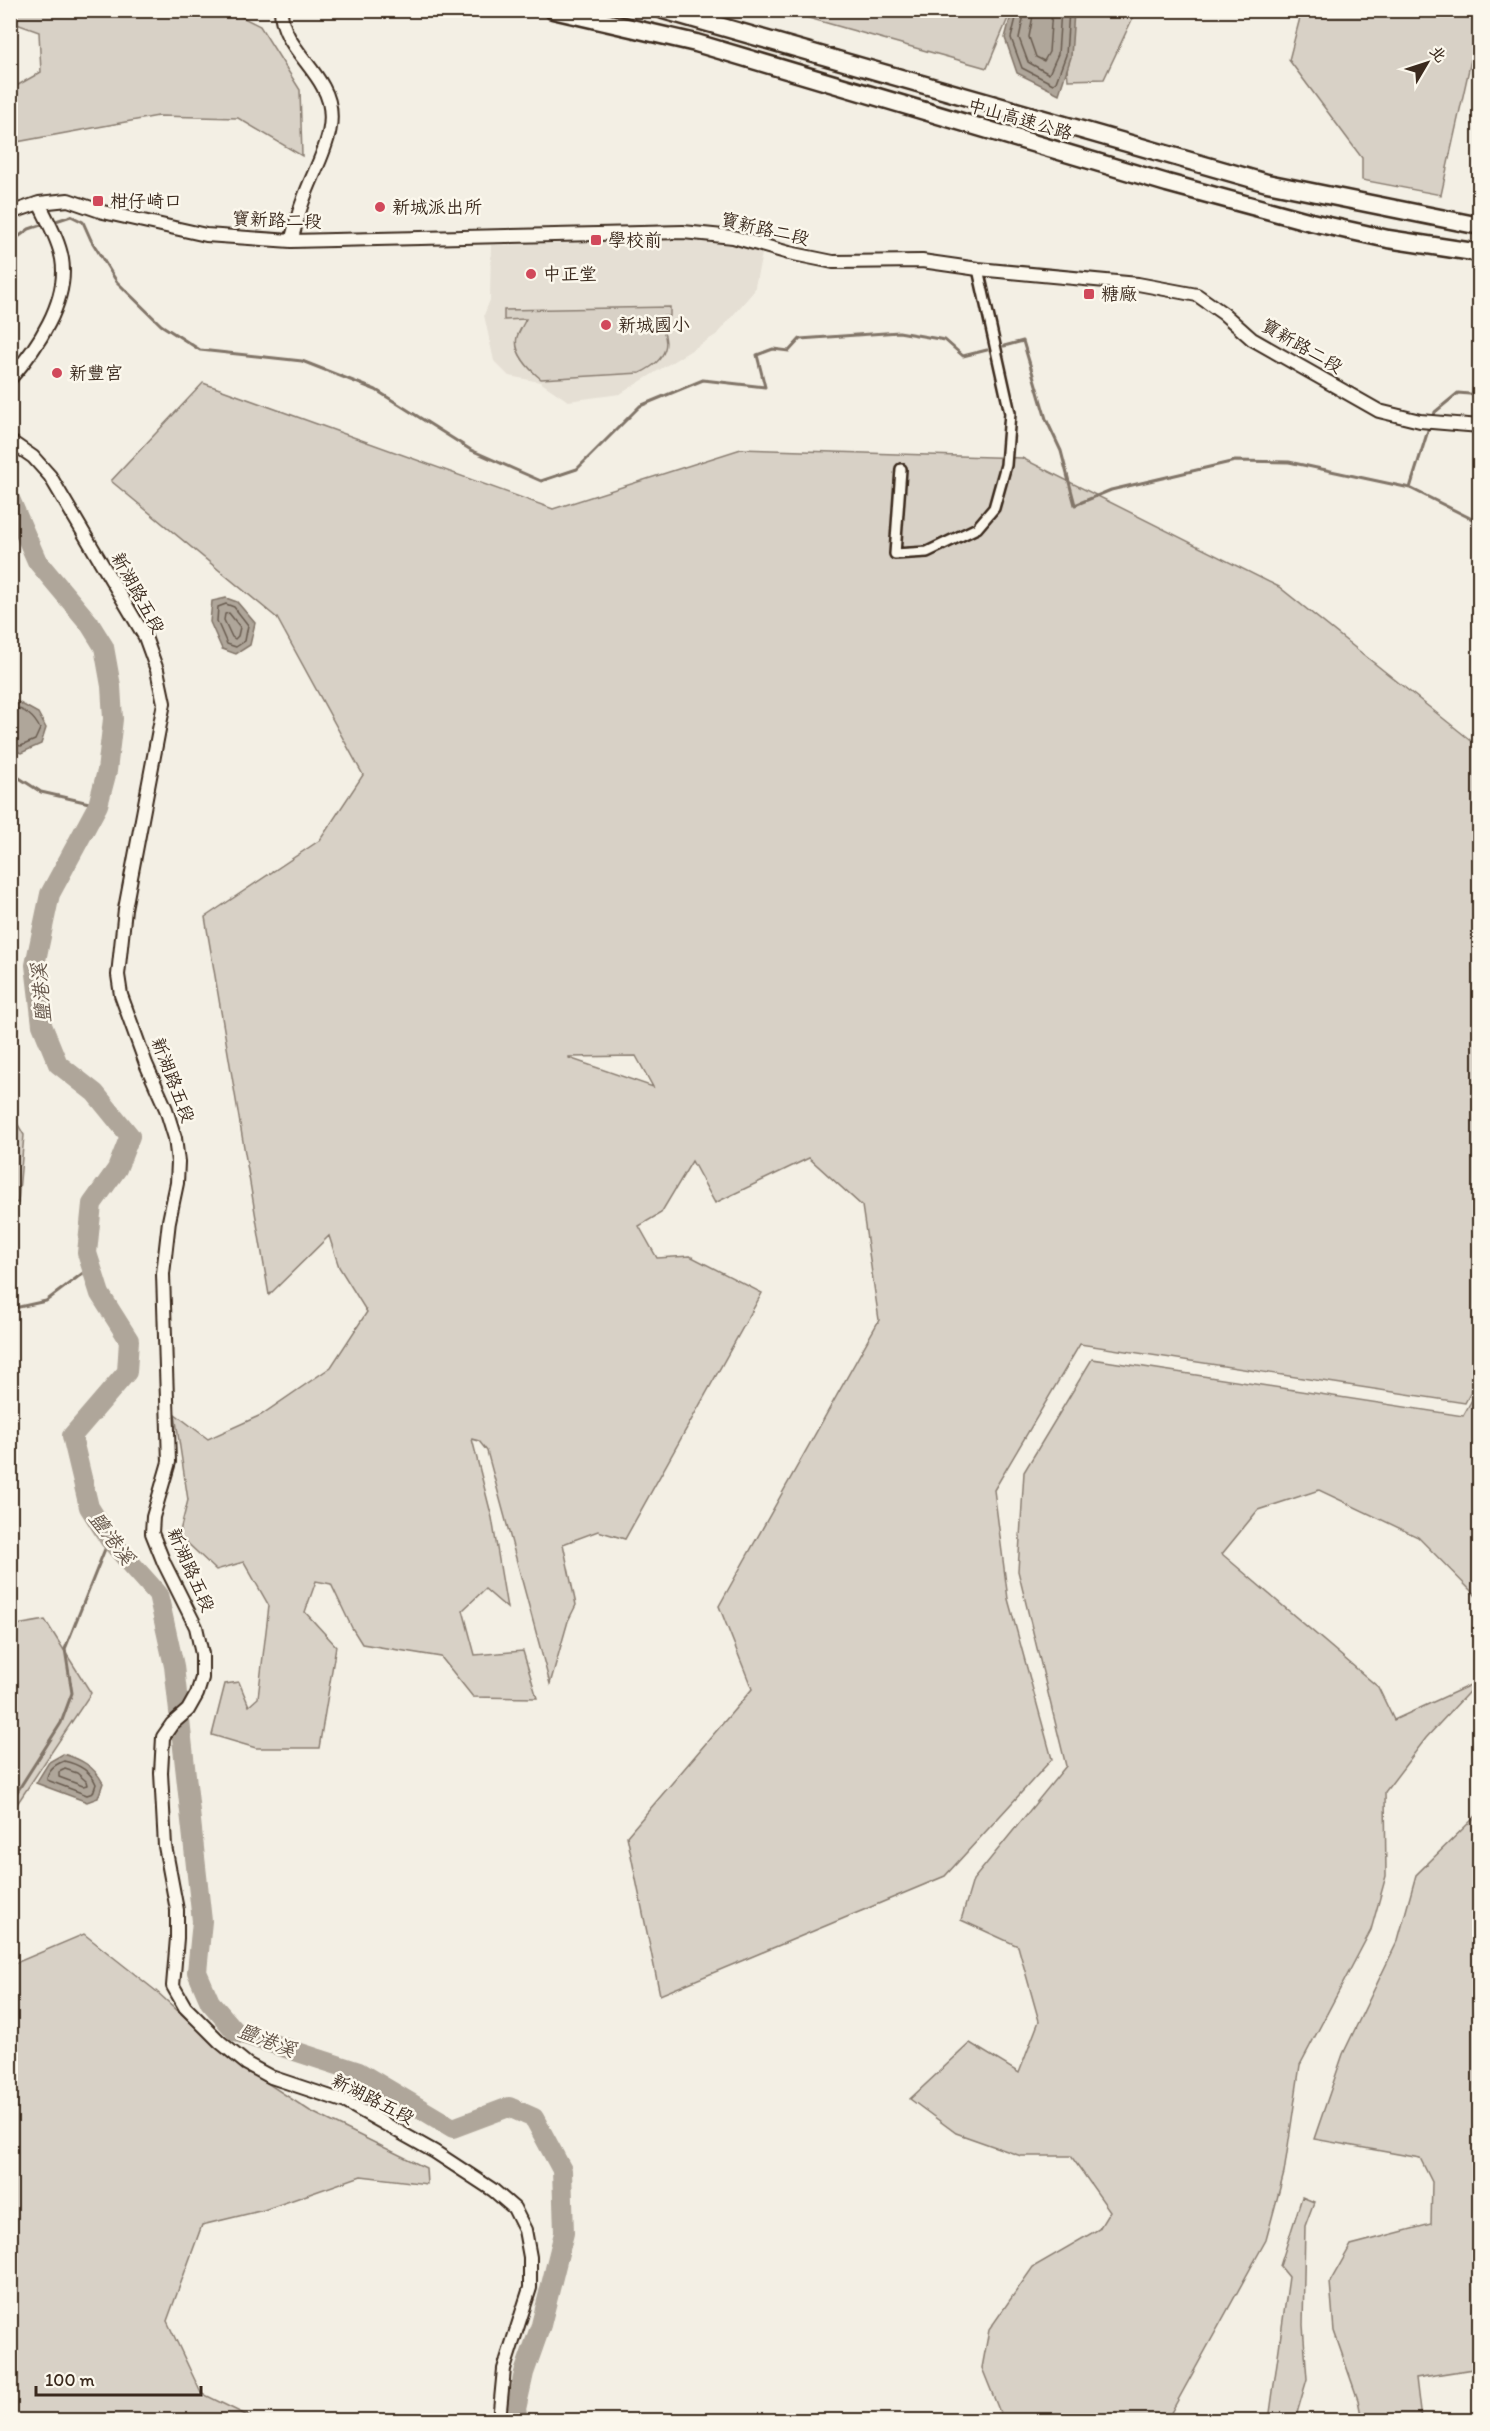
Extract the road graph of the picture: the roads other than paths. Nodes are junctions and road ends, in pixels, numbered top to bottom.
1 (281, 10) edge
2 (553, 10) edge
3 (663, 10) edge
4 (39, 203) junction
5 (10, 213) edge
6 (1479, 226) edge
7 (291, 241) junction
8 (1479, 254) edge
9 (978, 269) junction
10 (10, 379) edge
11 (1479, 426) edge
12 (10, 441) edge
13 (901, 469) dead end
14 (499, 2421) edge

1 - 7 street
2 - 8 highway, 中山高速公路
3 - 6 highway, 中山高速公路
4 - 5 street, 寶新路二段
4 - 7 street, 寶新路二段
4 - 10 street
7 - 9 street, 寶新路二段
9 - 11 street, 寶新路二段
9 - 13 street
12 - 14 street, 新湖路五段

